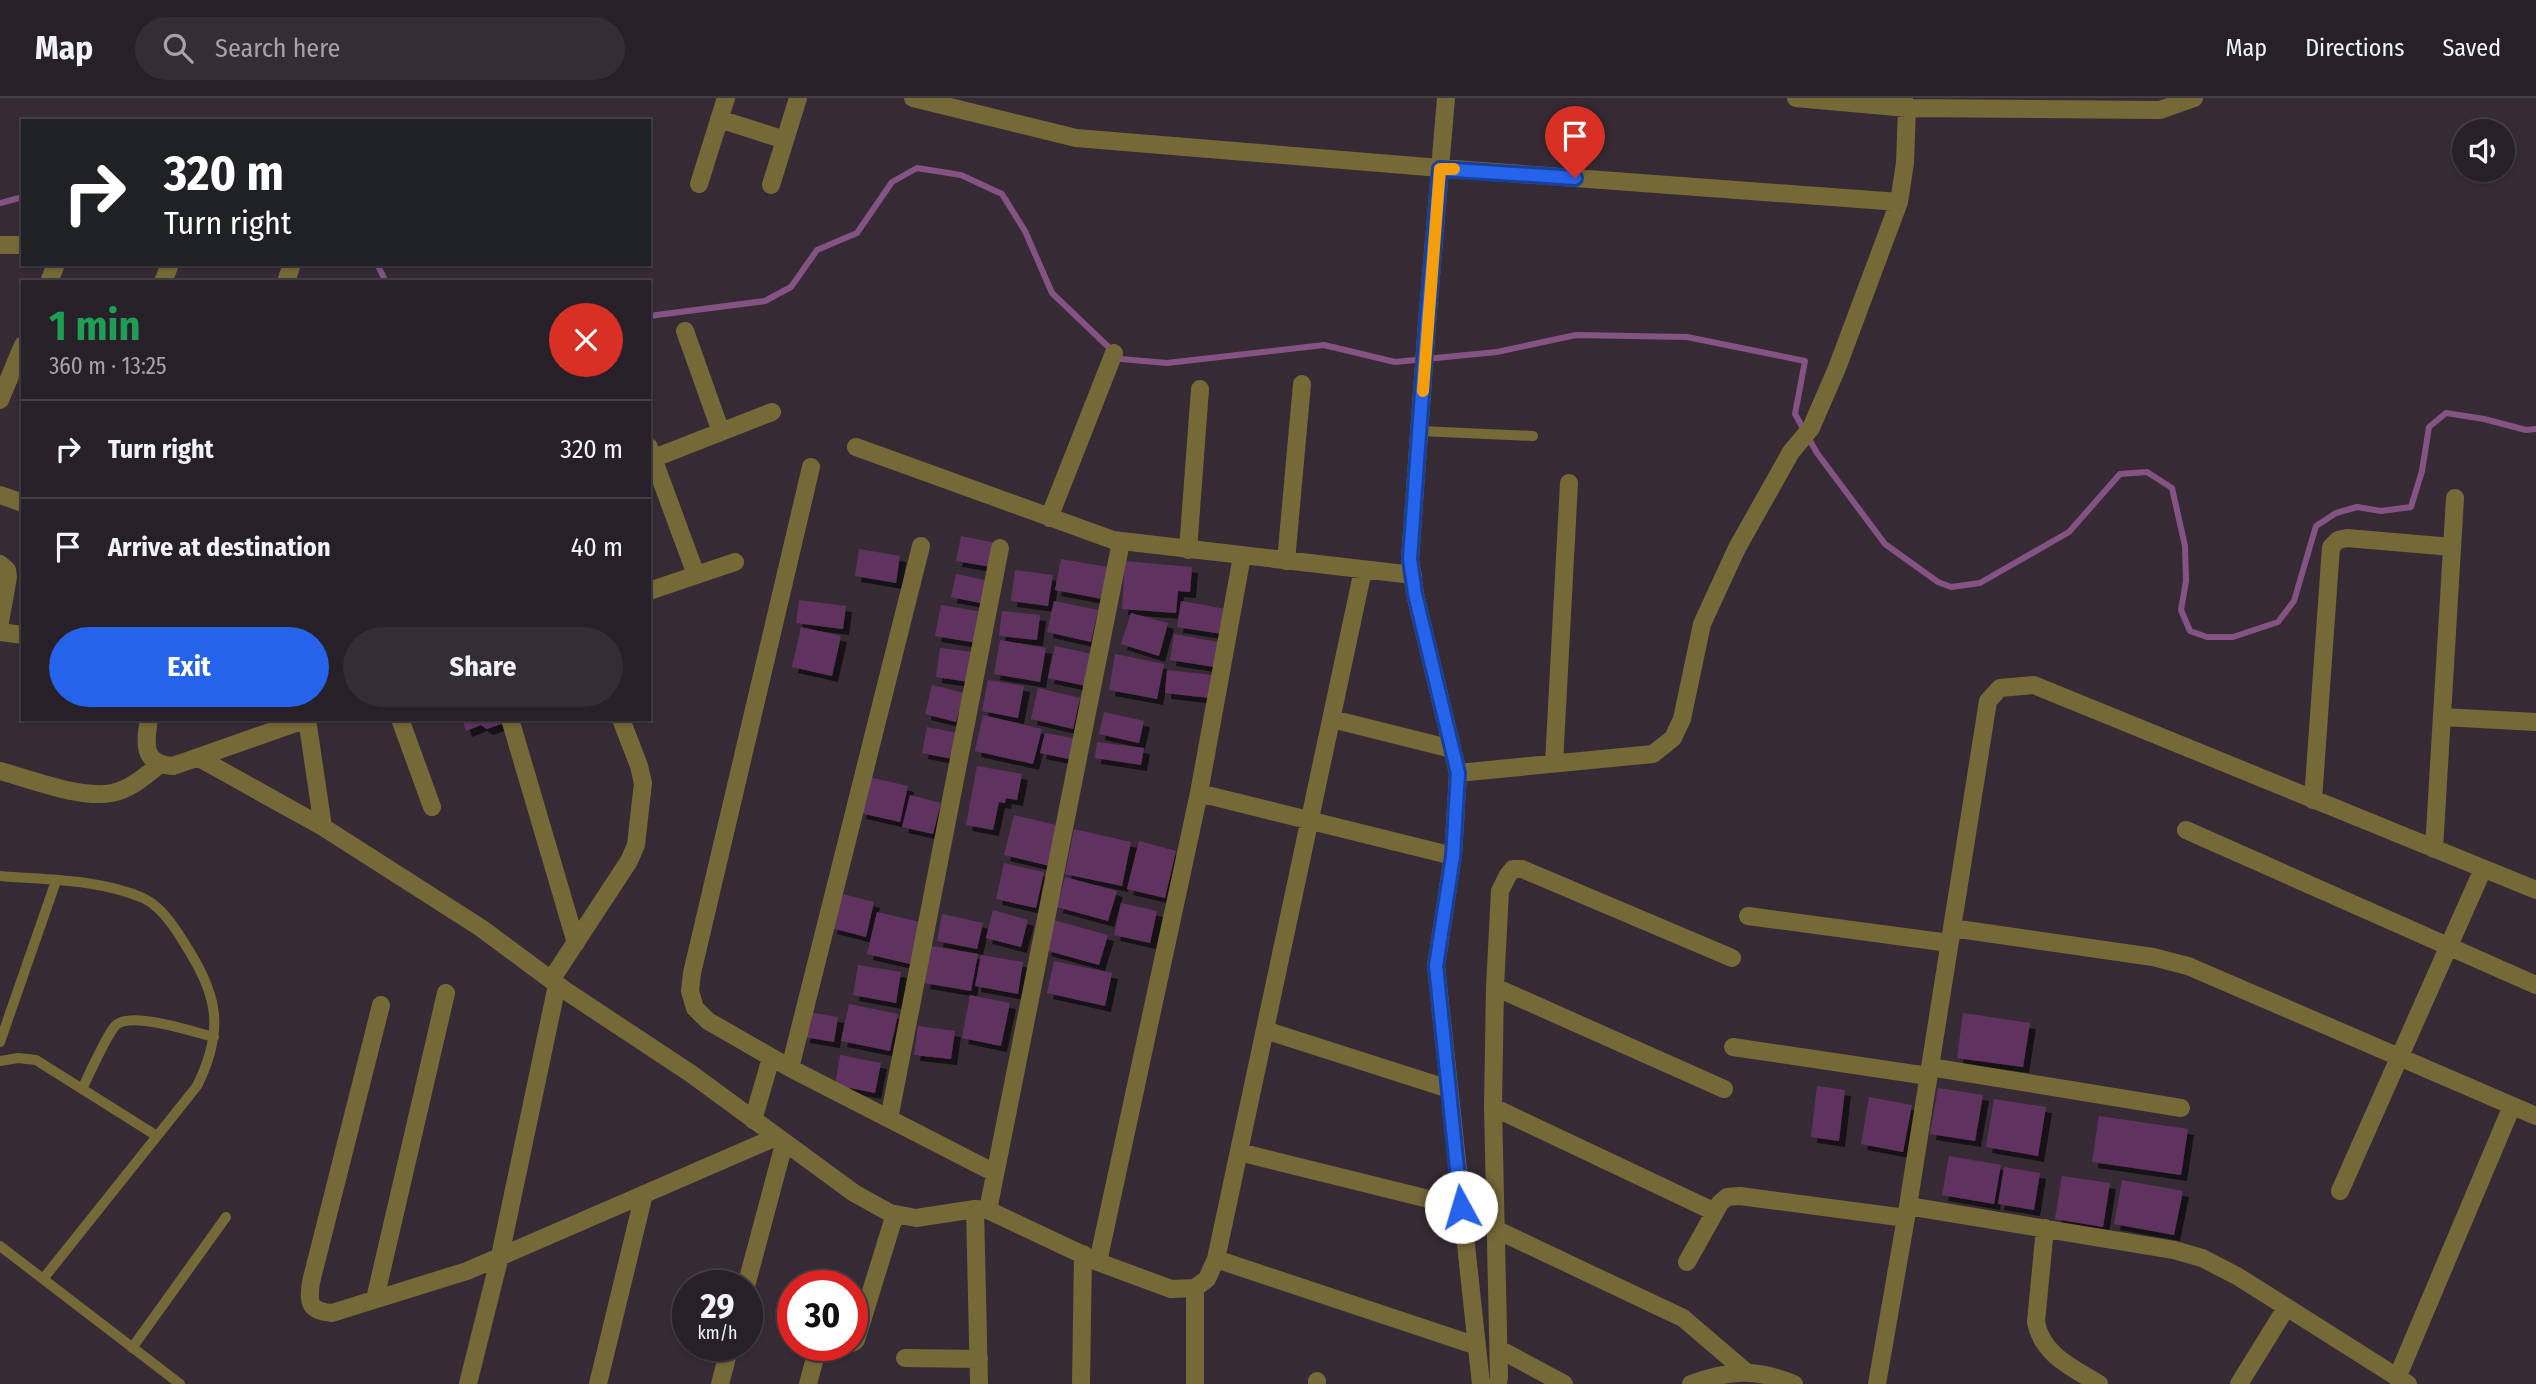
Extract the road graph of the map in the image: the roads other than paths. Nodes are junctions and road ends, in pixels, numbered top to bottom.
1 (726, 98) edge
2 (798, 98) edge
3 (913, 98) edge
4 (1446, 98) edge
5 (1796, 98) edge
6 (2194, 98) edge
7 (1905, 103) edge
8 (973, 106) edge
9 (719, 119) junction
10 (785, 140) junction
11 (1440, 169) junction
12 (699, 184) dead end
13 (771, 185) dead end
14 (1899, 202) junction
15 (0, 245) edge
16 (21, 245) edge
17 (685, 331) dead end
18 (21, 350) edge
19 (1114, 353) dead end
20 (11, 374) edge
21 (1302, 384) dead end
22 (1200, 389) dead end
23 (0, 400) edge
24 (772, 412) dead end
25 (1420, 431) junction
26 (721, 432) junction
27 (1533, 436) dead end
28 (856, 447) dead end
29 (651, 455) edge
30 (811, 467) dead end
31 (1569, 483) dead end
32 (0, 495) edge
33 (2455, 498) dead end
34 (21, 502) edge
35 (1049, 518) junction
36 (1121, 541) junction
37 (921, 546) dead end
38 (2452, 547) junction
39 (1000, 548) dead end
40 (1188, 550) junction
41 (1242, 556) junction
42 (1286, 561) junction
43 (735, 562) dead end
44 (0, 564) edge
45 (1363, 570) junction
46 (696, 575) junction
47 (1413, 576) junction
48 (651, 590) edge
49 (0, 622) edge
50 (0, 632) edge
51 (21, 635) edge
52 (2442, 716) junction
53 (1332, 719) junction
54 (149, 721) edge
55 (301, 721) edge
56 (307, 721) edge
57 (401, 721) edge
58 (511, 721) edge
59 (622, 721) edge
60 (2536, 722) edge
61 (1452, 749) junction
62 (199, 758) junction
63 (1554, 763) junction
64 (159, 765) junction
65 (0, 772) edge
66 (1458, 773) junction
67 (1199, 793) junction
68 (2314, 800) junction
69 (432, 807) dead end
70 (1310, 820) junction
71 (323, 827) junction
72 (2186, 830) dead end
73 (2434, 849) junction
74 (1453, 856) junction
75 (2483, 869) junction
76 (0, 876) edge
77 (56, 881) junction
78 (2536, 890) edge
79 (1748, 916) dead end
80 (1950, 936) junction
81 (576, 943) junction
82 (2448, 946) junction
83 (1732, 958) dead end
84 (554, 983) junction
85 (2536, 985) edge
86 (1494, 987) junction
87 (446, 993) dead end
88 (381, 1005) dead end
89 (1265, 1030) junction
90 (214, 1037) junction
91 (0, 1042) edge
92 (1733, 1047) dead end
93 (2399, 1057) junction
94 (771, 1058) junction
95 (0, 1061) edge
96 (789, 1068) junction
97 (1929, 1072) junction
98 (82, 1089) junction
99 (1449, 1089) junction
100 (1724, 1089) dead end
101 (2512, 1106) junction
102 (1493, 1107) junction
103 (2181, 1108) dead end
104 (2536, 1116) edge
105 (889, 1119) junction
106 (753, 1120) junction
107 (157, 1136) junction
108 (780, 1140) junction
109 (1239, 1152) junction
110 (995, 1173) junction
111 (2340, 1191) dead end
112 (644, 1194) junction
113 (1461, 1207) junction
114 (981, 1209) junction
115 (1715, 1212) junction
116 (1907, 1212) junction
117 (895, 1214) junction
118 (226, 1217) dead end
119 (2045, 1228) junction
120 (1497, 1230) junction
121 (0, 1246) edge
122 (500, 1256) junction
123 (1091, 1258) junction
124 (1216, 1259) junction
125 (1687, 1262) dead end
126 (750, 1270) edge
127 (43, 1279) junction
128 (1195, 1288) junction
129 (375, 1299) junction
130 (868, 1301) edge
131 (2286, 1308) junction
132 (1477, 1346) junction
133 (132, 1348) junction
134 (1499, 1349) junction
135 (905, 1358) dead end
136 (979, 1359) junction
137 (726, 1361) edge
138 (814, 1361) edge
139 (1745, 1371) junction
140 (2402, 1381) edge
141 (180, 1384) edge
142 (468, 1384) edge
143 (598, 1384) edge
144 (720, 1384) edge
145 (808, 1384) edge
146 (979, 1384) edge
147 (1081, 1384) edge
148 (1195, 1384) edge
149 (1481, 1384) edge
150 (1498, 1384) edge
151 (1564, 1384) edge
152 (1691, 1384) edge
153 (1794, 1384) edge
154 (1877, 1384) edge
155 (2099, 1384) edge
156 (2239, 1384) edge

1 - 9 street
2 - 10 street
3 - 8 street
4 - 11 street
5 - 7 street
6 - 7 street
7 - 14 street
8 - 11 street
9 - 10 street
9 - 12 street
10 - 13 street
11 - 14 street
11 - 25 street
14 - 63 street
15 - 16 street
17 - 26 street
18 - 20 street
19 - 35 street
20 - 23 street
21 - 42 street
22 - 40 street
24 - 26 street
25 - 27 lane
25 - 47 street
26 - 29 street
28 - 35 street
29 - 46 street
30 - 94 street
31 - 63 street
32 - 34 street
33 - 38 street
35 - 36 street
36 - 40 street
36 - 110 street
37 - 96 street
38 - 52 street
38 - 68 street
39 - 105 street
40 - 41 street
41 - 42 street
41 - 67 street
42 - 45 street
43 - 46 street
44 - 49 street
45 - 47 street
45 - 53 street
46 - 48 street
47 - 61 street
50 - 51 street
52 - 60 street
52 - 73 street
53 - 61 street
53 - 70 street
54 - 64 street
55 - 62 street
56 - 71 street
57 - 69 street
58 - 81 street
59 - 81 street
61 - 66 street
62 - 64 street
62 - 71 street
63 - 66 street
64 - 65 street
66 - 74 street
67 - 70 street
67 - 123 street
68 - 73 street
68 - 80 street
70 - 74 street
70 - 89 street
71 - 84 street
72 - 82 street
73 - 75 street
74 - 99 street
75 - 78 street
75 - 82 street
76 - 77 lane
77 - 90 lane
77 - 91 lane
79 - 80 street
80 - 93 street
80 - 97 street
81 - 84 street
82 - 85 street
82 - 93 street
83 - 86 street
84 - 106 street
84 - 122 street
86 - 100 street
86 - 102 street
87 - 129 street
88 - 129 street
89 - 99 street
89 - 109 street
90 - 98 lane
90 - 107 lane
92 - 97 street
93 - 101 street
93 - 111 street
94 - 96 street
94 - 106 street
95 - 98 lane
96 - 105 street
97 - 103 street
97 - 116 street
98 - 107 lane
99 - 113 street
101 - 104 street
101 - 140 street
102 - 115 street
102 - 120 street
105 - 110 street
106 - 108 street
107 - 127 lane
108 - 112 street
108 - 117 street
108 - 126 street
109 - 113 street
109 - 124 street
110 - 114 street
112 - 122 street
112 - 143 street
113 - 132 street
114 - 117 street
114 - 123 street
114 - 136 street
115 - 116 street
115 - 125 street
116 - 119 street
116 - 154 street
117 - 130 street
118 - 133 lane
119 - 131 street
119 - 155 street
120 - 134 street
120 - 139 street
121 - 127 lane
122 - 129 street
122 - 142 street
123 - 128 street
123 - 147 street
124 - 128 street
124 - 132 street
127 - 133 lane
128 - 148 street
131 - 140 street
131 - 156 street
132 - 149 street
133 - 141 lane
134 - 150 street
134 - 151 street
135 - 136 street
136 - 146 street
137 - 144 street
138 - 145 street
139 - 152 street
139 - 153 street

